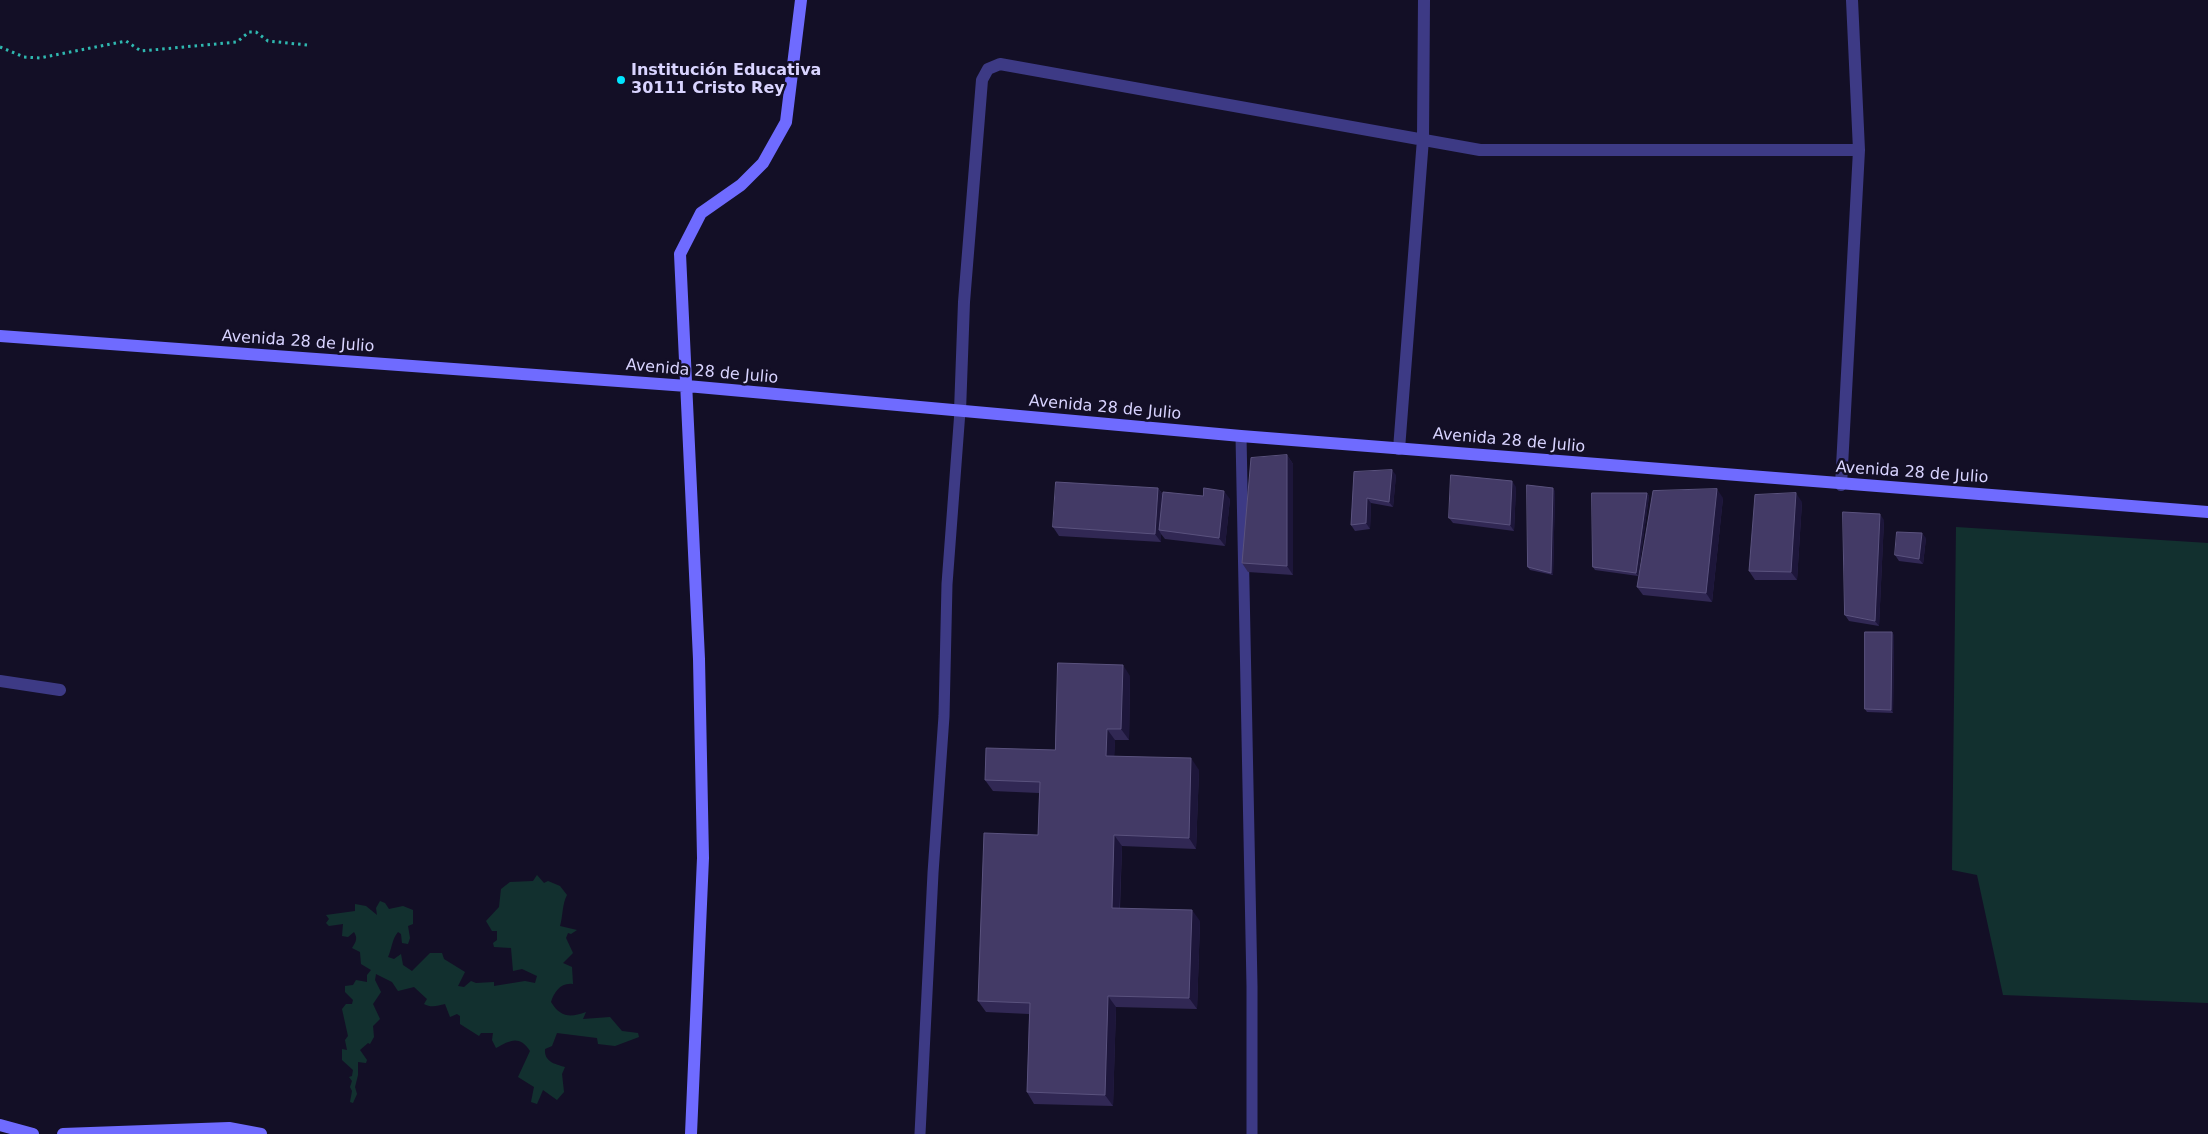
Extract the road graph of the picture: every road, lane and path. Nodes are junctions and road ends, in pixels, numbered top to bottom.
1 (801, 0) edge
2 (1424, 0) edge
3 (1852, 0) edge
4 (307, 45) dead end
5 (0, 47) edge
6 (1422, 139) junction
7 (1859, 150) junction
8 (0, 336) edge
9 (687, 386) junction
10 (960, 411) junction
11 (1241, 436) junction
12 (1399, 449) junction
13 (1841, 485) junction
14 (2208, 512) edge
15 (0, 681) edge
16 (60, 690) dead end
17 (0, 1125) edge
18 (33, 1134) edge
19 (63, 1134) edge
20 (261, 1134) edge
21 (692, 1134) edge
22 (920, 1134) edge
23 (1252, 1134) edge

1 - 9 street
2 - 6 street
3 - 7 street
4 - 5 path
6 - 7 street
6 - 10 street
6 - 12 street
7 - 13 street
8 - 9 street, Avenida 28 de Julio
9 - 10 street, Avenida 28 de Julio
9 - 21 street
10 - 11 street, Avenida 28 de Julio
10 - 22 lane
11 - 12 street, Avenida 28 de Julio
11 - 23 lane
12 - 13 street, Avenida 28 de Julio
13 - 14 street, Avenida 28 de Julio
15 - 16 street
17 - 18 street
19 - 20 street

